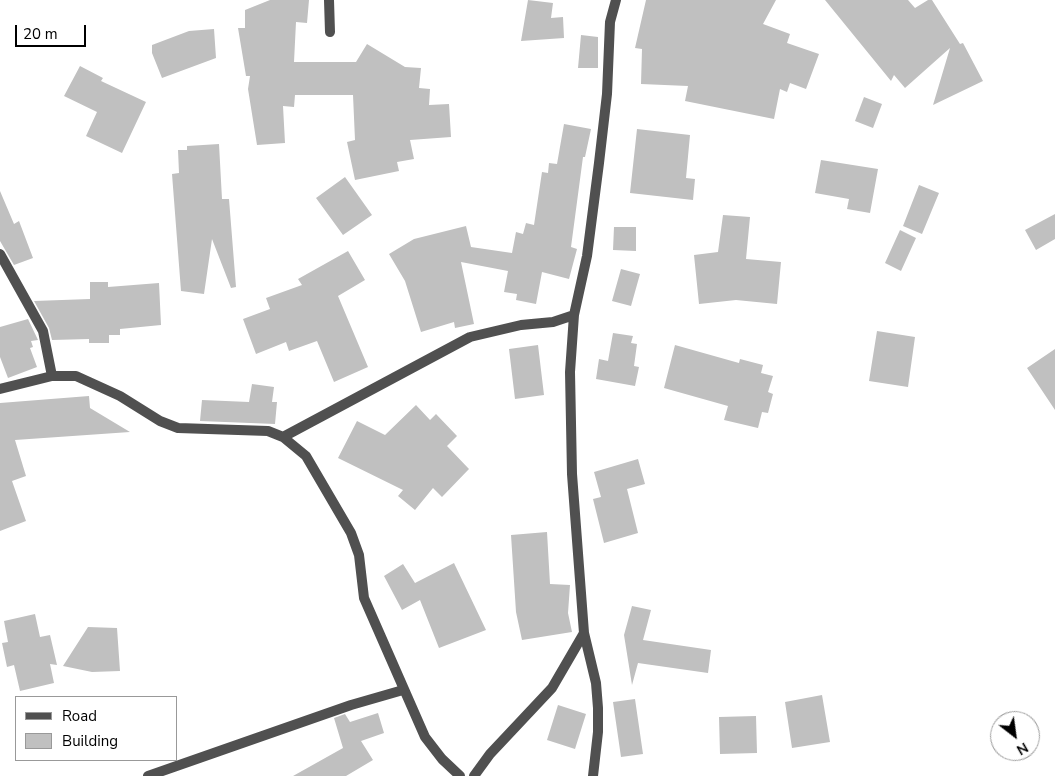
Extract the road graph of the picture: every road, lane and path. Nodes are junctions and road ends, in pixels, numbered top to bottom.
1 (329, 0) edge
2 (616, 0) edge
3 (330, 32) dead end
4 (0, 254) edge
5 (574, 315) junction
6 (52, 376) junction
7 (0, 389) edge
8 (283, 437) junction
9 (584, 633) junction
10 (403, 690) junction
11 (148, 776) edge
12 (460, 776) edge
13 (474, 776) edge
14 (593, 776) edge

1 - 3 street
2 - 5 street
4 - 6 street
5 - 8 street
5 - 9 street
6 - 7 street
6 - 8 street
8 - 10 street
9 - 13 street
9 - 14 street
10 - 11 street
10 - 12 street

